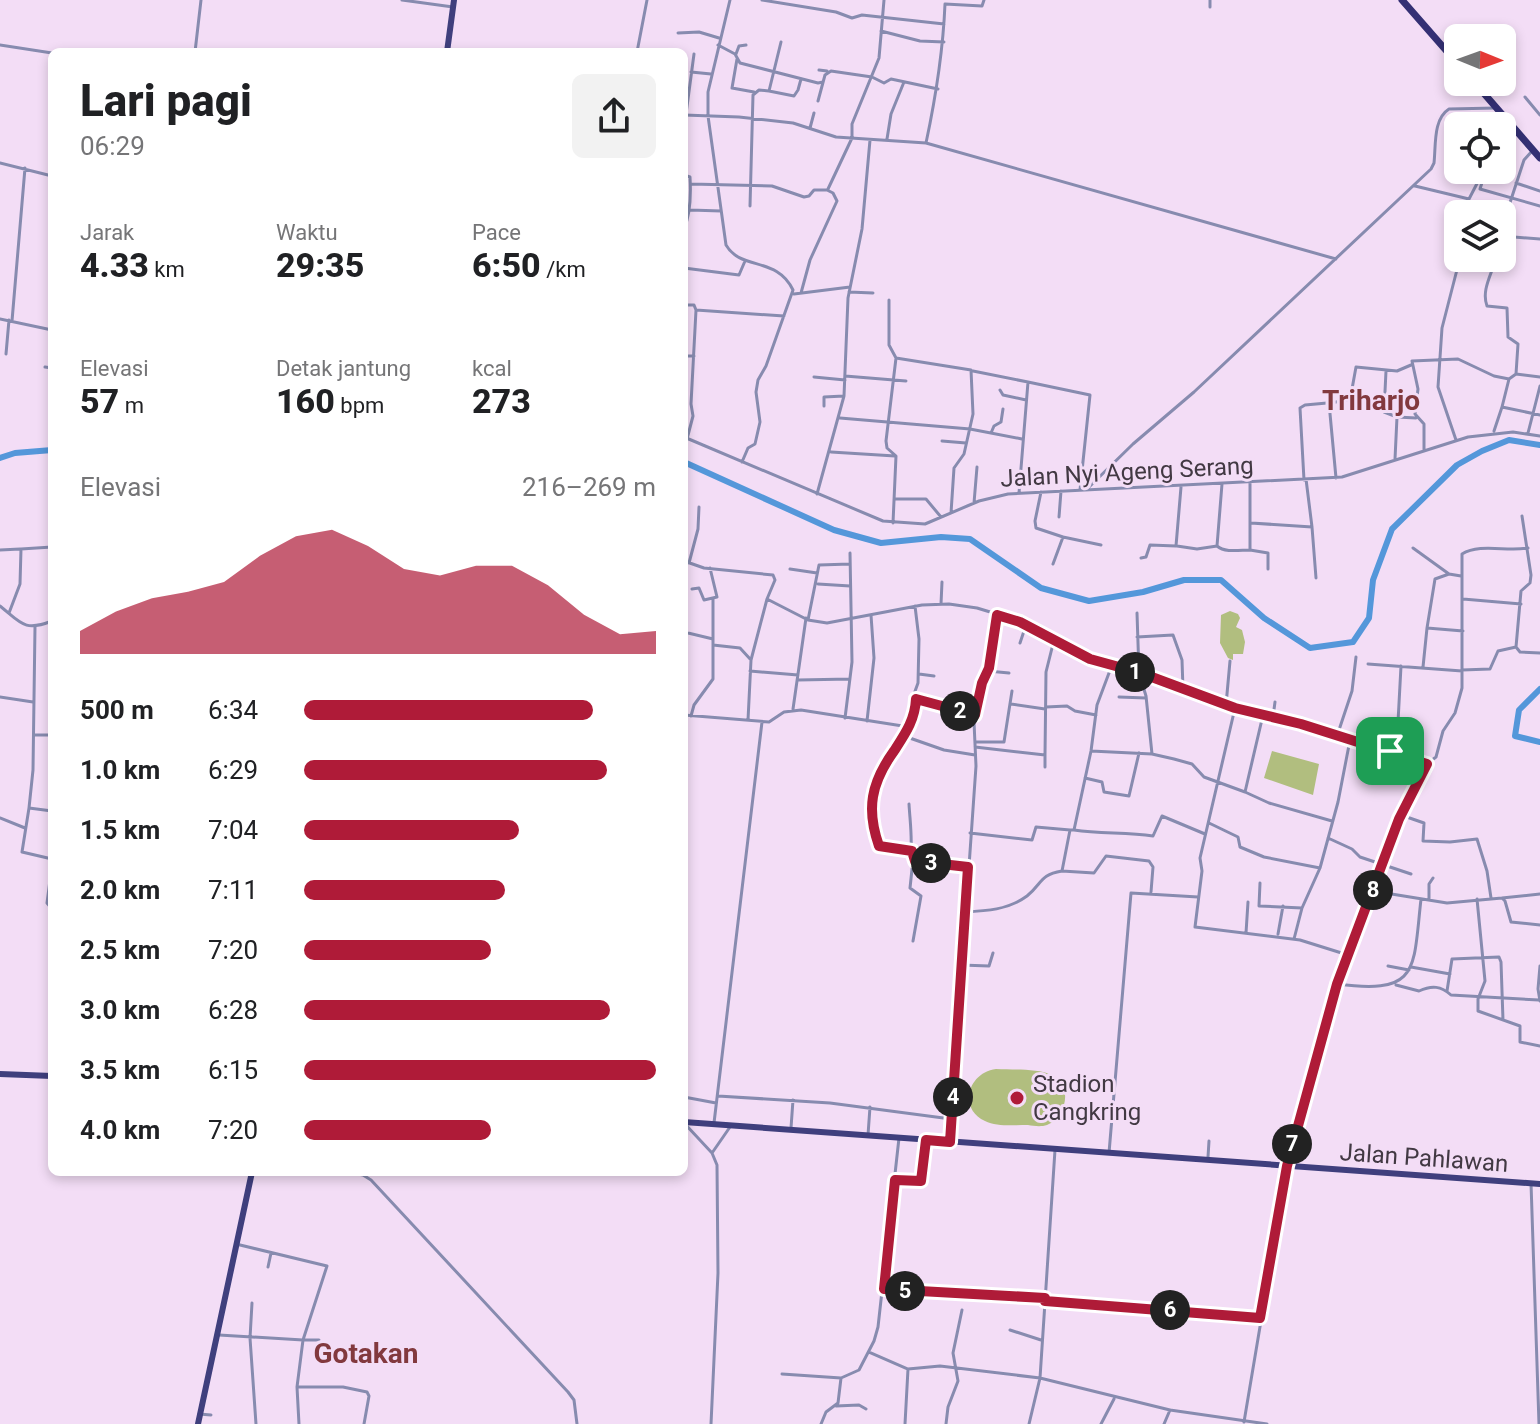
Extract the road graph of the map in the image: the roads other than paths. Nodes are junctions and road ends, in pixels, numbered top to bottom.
1 (201, 0) edge
2 (402, 0) edge
3 (647, 0) edge
4 (730, 0) edge
5 (762, 0) edge
6 (984, 0) edge
7 (1210, 0) edge
8 (1402, 0) edge
9 (885, 1) edge
10 (945, 2) edge
11 (453, 4) edge
12 (1210, 7) dead end
13 (884, 18) junction
14 (944, 24) junction
15 (881, 31) junction
16 (678, 33) dead end
17 (719, 38) junction
18 (781, 42) dead end
19 (944, 42) junction
20 (0, 45) edge
21 (717, 45) junction
22 (746, 45) dead end
23 (195, 48) edge
24 (448, 48) edge
25 (638, 48) edge
26 (1444, 48) edge
27 (48, 52) edge
28 (694, 54) dead end
29 (736, 57) junction
30 (774, 70) junction
31 (819, 70) dead end
32 (827, 71) junction
33 (691, 72) junction
34 (711, 74) junction
35 (872, 77) junction
36 (801, 78) junction
37 (823, 82) junction
38 (904, 82) junction
39 (938, 89) junction
40 (769, 91) junction
41 (754, 92) junction
42 (688, 94) edge
43 (1486, 96) edge
44 (1525, 97) dead end
45 (818, 101) dead end
46 (1497, 108) junction
47 (1500, 112) edge
48 (814, 113) dead end
49 (688, 115) edge
50 (1540, 115) edge
51 (708, 116) junction
52 (751, 119) junction
53 (810, 128) junction
54 (1516, 130) edge
55 (852, 138) junction
56 (887, 139) junction
57 (870, 140) junction
58 (926, 143) junction
59 (1538, 153) edge
60 (0, 163) edge
61 (25, 168) junction
62 (48, 175) edge
63 (688, 176) edge
64 (1516, 183) joint
65 (691, 184) junction
66 (1477, 184) edge
67 (1480, 184) edge
68 (1516, 184) edge
69 (718, 185) junction
70 (751, 186) junction
71 (1415, 186) junction
72 (827, 190) junction
73 (1540, 191) edge
74 (1511, 197) junction
75 (1469, 199) joint
76 (1510, 200) edge
77 (750, 206) dead end
78 (1540, 206) edge
79 (690, 210) junction
80 (721, 211) junction
81 (688, 215) edge
82 (1516, 237) edge
83 (1540, 239) edge
84 (1336, 259) junction
85 (745, 261) junction
86 (688, 269) edge
87 (1456, 272) edge
88 (1491, 272) edge
89 (850, 290) junction
90 (801, 293) junction
91 (873, 293) dead end
92 (792, 294) junction
93 (889, 300) dead end
94 (688, 305) edge
95 (696, 310) junction
96 (784, 316) junction
97 (0, 319) edge
98 (10, 321) junction
99 (48, 329) edge
100 (6, 354) dead end
101 (688, 356) edge
102 (694, 356) junction
103 (896, 358) junction
104 (1439, 359) junction
105 (1412, 362) junction
106 (45, 367) dead end
107 (48, 367) edge
108 (971, 370) junction
109 (1386, 371) junction
110 (1516, 374) junction
111 (814, 377) dead end
112 (1540, 377) edge
113 (845, 378) junction
114 (1509, 379) junction
115 (892, 380) junction
116 (906, 381) dead end
117 (1028, 382) junction
118 (1540, 386) edge
119 (1000, 390) dead end
120 (844, 396) junction
121 (1026, 400) junction
122 (1329, 403) junction
123 (824, 406) dead end
124 (1502, 407) junction
125 (1003, 409) dead end
126 (1533, 413) junction
127 (1540, 415) edge
128 (1397, 417) junction
129 (840, 418) junction
130 (1416, 418) junction
131 (888, 423) junction
132 (970, 429) junction
133 (688, 432) edge
134 (991, 433) junction
135 (1494, 433) junction
136 (1528, 433) junction
137 (1540, 436) edge
138 (688, 439) edge
139 (1022, 439) junction
140 (1457, 440) junction
141 (942, 441) dead end
142 (967, 444) junction
143 (1424, 451) junction
144 (831, 452) junction
145 (896, 456) junction
146 (1395, 459) junction
147 (742, 462) junction
148 (977, 467) dead end
149 (1336, 478) junction
150 (1305, 480) junction
151 (1250, 482) junction
152 (1222, 484) junction
153 (1181, 487) junction
154 (1080, 490) junction
155 (1086, 490) junction
156 (1061, 491) junction
157 (1041, 492) junction
158 (1019, 493) junction
159 (817, 494) junction
160 (894, 499) junction
161 (974, 504) junction
162 (699, 507) dead end
163 (951, 515) junction
164 (1522, 516) dead end
165 (1059, 517) dead end
166 (942, 518) junction
167 (893, 523) junction
168 (1251, 523) junction
169 (1312, 527) junction
170 (1063, 537) junction
171 (1101, 545) dead end
172 (1176, 546) junction
173 (1217, 546) junction
174 (48, 547) edge
175 (1413, 548) dead end
176 (1528, 548) junction
177 (21, 549) junction
178 (0, 550) edge
179 (1250, 550) junction
180 (850, 553) dead end
181 (688, 556) edge
182 (1141, 558) dead end
183 (688, 562) edge
184 (850, 564) junction
185 (1053, 564) dead end
186 (710, 568) junction
187 (790, 569) dead end
188 (1268, 569) dead end
189 (817, 573) junction
190 (1449, 574) junction
191 (1461, 576) junction
192 (1316, 578) dead end
193 (942, 582) dead end
194 (817, 584) junction
195 (850, 586) junction
196 (692, 589) dead end
197 (713, 599) junction
198 (767, 599) junction
199 (1463, 599) junction
200 (941, 604) junction
201 (1521, 604) junction
202 (0, 606) edge
203 (915, 606) junction
204 (9, 613) junction
205 (1137, 613) dead end
206 (871, 615) junction
207 (997, 615) junction
208 (807, 619) junction
209 (850, 620) junction
210 (48, 622) edge
211 (1026, 625) junction
212 (35, 627) junction
213 (1172, 628) dead end
214 (1427, 628) junction
215 (1463, 631) junction
216 (688, 633) edge
217 (1173, 635) junction
218 (1137, 637) junction
219 (713, 639) junction
220 (1054, 640) junction
221 (1020, 643) dead end
222 (713, 645) junction
223 (1516, 647) junction
224 (1540, 653) edge
225 (1356, 657) dead end
226 (751, 660) junction
227 (1230, 661) dead end
228 (1368, 664) dead end
229 (1112, 665) junction
230 (1401, 666) junction
231 (1423, 667) junction
232 (1462, 670) junction
233 (750, 671) junction
234 (988, 671) junction
235 (1009, 673) dead end
236 (1139, 673) junction
237 (919, 674) junction
238 (934, 676) dead end
239 (798, 678) junction
240 (850, 679) junction
241 (1183, 689) junction
242 (1012, 691) dead end
243 (0, 697) edge
244 (1119, 697) dead end
245 (1146, 698) junction
246 (916, 699) junction
247 (33, 702) junction
248 (1275, 702) dead end
249 (1011, 704) junction
250 (1226, 705) junction
251 (1045, 708) junction
252 (1235, 708) junction
253 (793, 709) junction
254 (975, 715) junction
255 (1096, 715) junction
256 (1263, 715) junction
257 (688, 716) edge
258 (691, 716) junction
259 (1273, 717) junction
260 (845, 718) junction
261 (748, 720) junction
262 (867, 721) junction
263 (762, 722) junction
264 (909, 727) junction
265 (34, 735) junction
266 (48, 735) edge
267 (904, 736) junction
268 (1337, 736) junction
269 (1350, 740) junction
270 (975, 744) junction
271 (1091, 751) junction
272 (1390, 751) junction
273 (1139, 753) junction
274 (1152, 754) junction
275 (975, 755) junction
276 (1045, 755) junction
277 (1427, 764) junction
278 (1045, 767) dead end
279 (1085, 778) junction
280 (1219, 782) junction
281 (1245, 792) junction
282 (909, 804) dead end
283 (29, 808) junction
284 (48, 810) edge
285 (1401, 815) junction
286 (0, 818) edge
287 (1332, 821) junction
288 (1209, 823) junction
289 (25, 828) junction
290 (1072, 830) junction
291 (970, 833) junction
292 (1205, 834) junction
293 (1328, 838) junction
294 (911, 851) junction
295 (48, 858) edge
296 (913, 860) junction
297 (1381, 866) junction
298 (968, 867) junction
299 (1320, 868) junction
300 (1062, 871) junction
301 (1411, 874) dead end
302 (1433, 878) dead end
303 (1260, 883) dead end
304 (1373, 891) junction
305 (1151, 892) junction
306 (1540, 894) edge
307 (1198, 897) junction
308 (1491, 898) junction
309 (1502, 898) junction
310 (1421, 899) junction
311 (1477, 899) junction
312 (1429, 900) junction
313 (1248, 902) dead end
314 (1283, 906) junction
315 (1302, 908) junction
316 (964, 912) junction
317 (1540, 925) edge
318 (1246, 933) junction
319 (1278, 936) junction
320 (1294, 939) junction
321 (913, 941) dead end
322 (993, 953) dead end
323 (1348, 955) junction
324 (1482, 957) junction
325 (961, 965) junction
326 (1388, 966) dead end
327 (1540, 966) edge
328 (1410, 968) junction
329 (1450, 974) junction
330 (1337, 984) junction
331 (1394, 984) junction
332 (1447, 991) junction
333 (1479, 997) junction
334 (1503, 999) junction
335 (1540, 1000) edge
336 (1503, 1020) junction
337 (1540, 1046) edge
338 (0, 1074) edge
339 (48, 1076) edge
340 (718, 1096) junction
341 (688, 1098) edge
342 (793, 1100) junction
343 (717, 1103) junction
344 (870, 1107) junction
345 (951, 1119) junction
346 (714, 1121) junction
347 (688, 1122) edge
348 (731, 1125) junction
349 (688, 1126) edge
350 (791, 1130) junction
351 (868, 1136) junction
352 (899, 1138) junction
353 (926, 1140) junction
354 (1209, 1141) dead end
355 (950, 1142) junction
356 (1055, 1149) junction
357 (712, 1153) junction
358 (1109, 1153) junction
359 (1208, 1160) junction
360 (1287, 1166) junction
361 (251, 1176) edge
362 (365, 1176) edge
363 (895, 1180) junction
364 (1531, 1183) junction
365 (1540, 1184) edge
366 (1533, 1234) junction
367 (1540, 1234) edge
368 (241, 1246) junction
369 (271, 1253) junction
370 (1533, 1258) junction
371 (1540, 1258) edge
372 (268, 1267) dead end
373 (884, 1289) junction
374 (1045, 1299) junction
375 (252, 1303) dead end
376 (962, 1310) dead end
377 (1260, 1318) junction
378 (1010, 1330) dead end
379 (222, 1335) junction
380 (250, 1338) junction
381 (303, 1340) junction
382 (319, 1340) dead end
383 (1042, 1340) junction
384 (869, 1352) junction
385 (956, 1367) junction
386 (908, 1369) junction
387 (782, 1374) dead end
388 (841, 1378) junction
389 (1040, 1378) junction
390 (297, 1387) junction
391 (1539, 1392) edge
392 (1114, 1398) junction
393 (836, 1406) junction
394 (866, 1409) dead end
395 (1170, 1410) junction
396 (1244, 1422) junction
397 (198, 1424) edge
398 (256, 1424) edge
399 (299, 1424) edge
400 (364, 1424) edge
401 (577, 1424) edge
402 (711, 1424) edge
403 (821, 1424) edge
404 (905, 1424) edge
405 (946, 1424) edge
406 (1029, 1424) edge
407 (1101, 1424) edge
408 (1164, 1424) edge
409 (1264, 1424) edge
410 (1539, 1424) edge

1 - 23 street
2 - 11 street
3 - 25 street
4 - 17 street
5 - 13 street
6 - 10 street
7 - 12 street
8 - 26 highway
9 - 13 street
10 - 14 street
11 - 24 main road
13 - 14 street
13 - 15 street
14 - 19 street
15 - 19 street
15 - 35 street
16 - 17 street
17 - 21 street
18 - 30 street
19 - 39 street
20 - 27 street
21 - 29 street
21 - 34 street
22 - 29 street
28 - 33 street
29 - 30 street
29 - 41 street
30 - 36 street
30 - 40 street
31 - 32 street
32 - 35 street
32 - 37 street
33 - 34 street
33 - 42 street
34 - 51 street
35 - 38 street
35 - 55 street
36 - 37 street
36 - 40 street
37 - 45 street
38 - 39 street
38 - 56 street
39 - 58 street
40 - 41 street
41 - 52 street
43 - 46 highway
44 - 50 street
46 - 47 highway
46 - 71 street
48 - 53 street
49 - 51 street
51 - 52 street
51 - 69 street
52 - 53 street
52 - 70 street
53 - 55 street
54 - 59 highway
55 - 57 street
55 - 72 street
56 - 57 street
56 - 58 street
57 - 89 street
58 - 84 street
59 - 64 street
60 - 61 street
61 - 62 street
61 - 98 street
63 - 65 street
64 - 73 street
65 - 69 street
65 - 79 street
66 - 75 street
67 - 74 street
68 - 74 street
69 - 70 street
69 - 80 street
70 - 72 street
70 - 77 street
71 - 75 street
71 - 84 street
72 - 90 street
74 - 76 street
74 - 78 street
79 - 80 street
79 - 81 street
80 - 85 street
82 - 83 street
84 - 155 street
85 - 86 street
85 - 92 street
87 - 104 street
88 - 110 street
89 - 90 street
89 - 91 street
89 - 113 street
90 - 92 street
92 - 96 street
93 - 103 street
94 - 95 street
95 - 96 street
95 - 102 street
96 - 147 street
97 - 98 street
98 - 99 street
98 - 100 street
101 - 102 street
102 - 133 street
103 - 108 street
103 - 115 street
104 - 105 street
104 - 114 street
104 - 140 street
105 - 109 street
105 - 130 street
106 - 107 street
108 - 117 street
108 - 132 street
109 - 122 street
109 - 128 street
110 - 112 street
110 - 114 street
111 - 113 street
113 - 115 street
113 - 120 street
114 - 124 street
115 - 116 street
115 - 131 street
117 - 121 street
117 - 154 street
118 - 126 street
119 - 121 street
120 - 123 street
120 - 129 street
121 - 139 street
122 - 149 street
122 - 150 street
124 - 126 street
124 - 135 street
125 - 134 street
126 - 127 street
126 - 136 street
128 - 130 street
128 - 146 street
129 - 131 street
129 - 144 street
130 - 143 street
131 - 132 street
131 - 145 street
132 - 134 street
132 - 142 street
134 - 139 street
135 - 136 street, Jalan Nyi Ageng Serang
135 - 140 street, Jalan Nyi Ageng Serang
136 - 137 street, Jalan Nyi Ageng Serang
138 - 147 street, Jalan Nyi Ageng Serang
139 - 158 street
140 - 143 street, Jalan Nyi Ageng Serang
141 - 142 street
142 - 163 street
143 - 146 street, Jalan Nyi Ageng Serang
144 - 145 street
144 - 159 street
145 - 160 street
146 - 149 street, Jalan Nyi Ageng Serang
147 - 159 street, Jalan Nyi Ageng Serang
148 - 161 street
149 - 150 street, Jalan Nyi Ageng Serang
150 - 151 street, Jalan Nyi Ageng Serang
150 - 169 street
151 - 152 street, Jalan Nyi Ageng Serang
151 - 168 street
152 - 153 street, Jalan Nyi Ageng Serang
152 - 173 street
153 - 155 street, Jalan Nyi Ageng Serang
153 - 172 street
154 - 155 street, Jalan Nyi Ageng Serang
154 - 156 street, Jalan Nyi Ageng Serang
156 - 157 street, Jalan Nyi Ageng Serang
156 - 165 street
157 - 158 street, Jalan Nyi Ageng Serang
157 - 170 street
158 - 161 street, Jalan Nyi Ageng Serang
159 - 167 street, Jalan Nyi Ageng Serang
160 - 166 street
160 - 167 street
161 - 163 street, Jalan Nyi Ageng Serang
162 - 181 street
163 - 166 street, Jalan Nyi Ageng Serang
164 - 176 street
166 - 167 street, Jalan Nyi Ageng Serang
168 - 169 street
168 - 179 street
169 - 192 street
170 - 171 street
170 - 185 street
172 - 173 street
172 - 182 street
173 - 179 street
174 - 177 street
175 - 190 street
176 - 191 street
176 - 201 street
177 - 178 street
177 - 204 street
179 - 188 street
180 - 184 street
183 - 186 street
184 - 189 street
184 - 195 street
186 - 197 street
186 - 198 street
187 - 189 street
189 - 194 street
190 - 191 street
190 - 214 street
191 - 199 street
193 - 200 street
194 - 195 street
194 - 208 street
195 - 209 street
196 - 197 street
197 - 219 street
198 - 208 street
198 - 226 street
199 - 201 street
199 - 215 street
200 - 203 street
200 - 207 street
201 - 223 street
202 - 204 street
203 - 206 street
203 - 237 street
204 - 212 street
205 - 218 street
206 - 209 street
206 - 262 street
207 - 211 street
207 - 234 street
208 - 209 street
208 - 239 street
209 - 240 street
210 - 212 street
211 - 220 street
211 - 221 street
212 - 247 street
213 - 217 street
214 - 215 street
214 - 231 street
215 - 232 street
216 - 219 street
217 - 218 street
217 - 241 street
218 - 236 street
219 - 222 street
220 - 229 street
220 - 251 street
222 - 226 street
222 - 258 street
223 - 224 street
223 - 232 street
225 - 268 street
226 - 233 street
227 - 250 street
228 - 230 street
229 - 236 street
229 - 255 street
230 - 231 street
230 - 272 street
231 - 232 street
232 - 277 street
233 - 239 street
233 - 261 street
234 - 235 street
234 - 254 street
236 - 241 street
236 - 245 street
237 - 238 street
237 - 246 street
239 - 240 street
239 - 253 street
240 - 260 street
241 - 250 street
242 - 249 street
243 - 247 street
244 - 245 street
245 - 274 street
246 - 254 street
246 - 264 street
247 - 265 street
248 - 259 street
249 - 251 street
249 - 270 street
250 - 252 street
251 - 255 street
251 - 276 street
252 - 256 street
252 - 280 street
253 - 260 street
253 - 263 street
254 - 270 street
255 - 271 street
256 - 259 street
256 - 281 street
257 - 258 street
258 - 261 street
259 - 268 street
260 - 262 street
261 - 263 street
262 - 264 street
263 - 340 street
264 - 267 street
265 - 266 street
265 - 283 street
267 - 275 street
267 - 294 street
268 - 269 street
269 - 272 street
269 - 287 street
270 - 275 street
270 - 276 street
271 - 273 street
271 - 279 street
272 - 277 street
273 - 274 street
273 - 279 street
274 - 280 street
275 - 291 street
276 - 278 street
277 - 285 street
279 - 290 street
280 - 281 street
280 - 288 street
281 - 287 street
282 - 294 street
283 - 284 street
283 - 289 street
285 - 297 street
285 - 308 street
286 - 289 street
287 - 293 street
288 - 292 street
288 - 299 street
289 - 295 street
290 - 291 street
290 - 292 street
290 - 300 street
291 - 298 street
292 - 307 street
293 - 297 street
293 - 299 street
294 - 296 street
296 - 298 street
296 - 321 street
297 - 301 street
297 - 304 street
298 - 316 street
299 - 315 street
300 - 305 street
300 - 316 street
302 - 312 street
303 - 314 street
304 - 310 street
304 - 323 street
305 - 307 street
305 - 358 street
306 - 309 street
307 - 318 street
308 - 309 street
308 - 311 street
309 - 317 street
310 - 312 street
310 - 328 street
311 - 312 street
311 - 324 street
313 - 318 street
314 - 315 street
314 - 319 street
315 - 320 street
316 - 325 street
318 - 319 street
319 - 320 street
320 - 323 street
322 - 325 street
323 - 330 street
324 - 329 street
324 - 333 street
324 - 334 street
325 - 345 street
326 - 328 street
327 - 335 street
328 - 329 street
328 - 331 street
329 - 332 street
330 - 331 street
330 - 360 street
331 - 332 street
332 - 333 street
333 - 334 street
333 - 336 street
334 - 335 street
334 - 336 street
336 - 337 street
338 - 339 main road
340 - 342 street
340 - 343 street
341 - 343 street
342 - 344 street
342 - 350 street
343 - 346 street
344 - 345 street
344 - 351 street
345 - 355 street
346 - 347 main road, Jalan Pahlawan
346 - 348 main road, Jalan Pahlawan
348 - 350 main road, Jalan Pahlawan
348 - 357 street
349 - 357 street
350 - 351 main road, Jalan Pahlawan
351 - 352 main road, Jalan Pahlawan
352 - 353 main road, Jalan Pahlawan
352 - 363 street
353 - 355 main road, Jalan Pahlawan
353 - 363 street
354 - 359 street
355 - 356 main road, Jalan Pahlawan
356 - 358 main road, Jalan Pahlawan
356 - 374 street
357 - 402 street
358 - 359 main road, Jalan Pahlawan
359 - 360 main road, Jalan Pahlawan
360 - 364 main road, Jalan Pahlawan
360 - 377 street
361 - 368 main road
362 - 401 street
363 - 373 street
364 - 365 main road, Jalan Pahlawan
364 - 366 street
366 - 367 street
366 - 370 street
368 - 369 street
368 - 379 main road
369 - 372 street
369 - 381 street
370 - 371 street
370 - 391 street
373 - 374 street
373 - 384 street
374 - 377 street
374 - 383 street
375 - 380 street
376 - 385 street
377 - 396 street
378 - 383 street
379 - 380 street
379 - 397 main road
380 - 381 street
380 - 398 street
381 - 382 street
381 - 390 street
383 - 389 street
384 - 386 street
384 - 388 street
385 - 386 street
385 - 389 street
385 - 405 street
386 - 404 street
387 - 388 street
388 - 393 street
389 - 392 street
389 - 406 street
390 - 399 street
390 - 400 street
391 - 410 street
392 - 395 street
392 - 407 street
393 - 394 street
393 - 403 street
395 - 396 street
395 - 408 street
396 - 409 street

